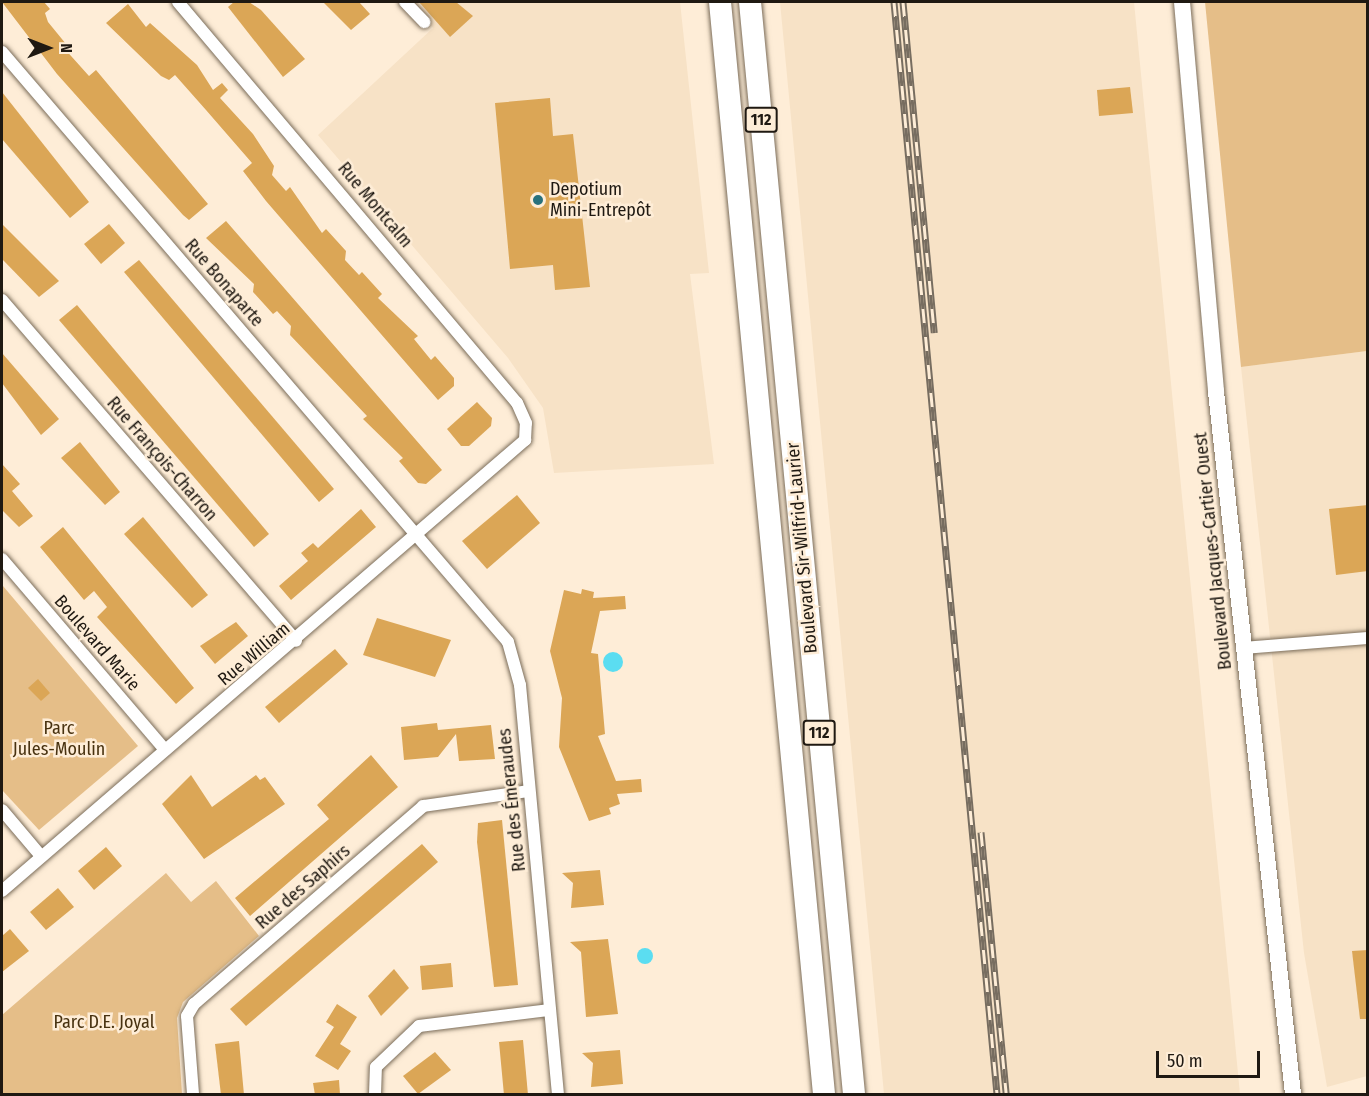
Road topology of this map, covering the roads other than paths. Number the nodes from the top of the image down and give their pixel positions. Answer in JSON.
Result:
{"nodes":[{"id":1,"x":178,"y":2,"type":"edge"},
{"id":2,"x":405,"y":2,"type":"edge"},
{"id":3,"x":720,"y":2,"type":"edge"},
{"id":4,"x":750,"y":2,"type":"edge"},
{"id":5,"x":1182,"y":2,"type":"edge"},
{"id":6,"x":424,"y":22,"type":"dead end"},
{"id":7,"x":2,"y":52,"type":"edge"},
{"id":8,"x":2,"y":300,"type":"edge"},
{"id":9,"x":525,"y":440,"type":"joint"},
{"id":10,"x":419,"y":537,"type":"junction"},
{"id":11,"x":2,"y":559,"type":"edge"},
{"id":12,"x":1368,"y":638,"type":"edge"},
{"id":13,"x":296,"y":641,"type":"junction"},
{"id":14,"x":1243,"y":648,"type":"junction"},
{"id":15,"x":165,"y":750,"type":"junction"},
{"id":16,"x":529,"y":791,"type":"junction"},
{"id":17,"x":2,"y":810,"type":"edge"},
{"id":18,"x":41,"y":856,"type":"junction"},
{"id":19,"x":2,"y":891,"type":"edge"},
{"id":20,"x":550,"y":1010,"type":"junction"},
{"id":21,"x":193,"y":1095,"type":"edge"},
{"id":22,"x":375,"y":1095,"type":"edge"},
{"id":23,"x":558,"y":1095,"type":"edge"},
{"id":24,"x":824,"y":1095,"type":"edge"},
{"id":25,"x":854,"y":1095,"type":"edge"},
{"id":26,"x":1293,"y":1095,"type":"edge"}],
"edges":[{"from":1,"to":9,"type":"street","name":"Rue Montcalm"},
{"from":2,"to":6,"type":"street"},
{"from":3,"to":24,"type":"highway","name":"Boulevard Sir-Wilfrid-Laurier","number":"112"},
{"from":4,"to":25,"type":"highway","name":"Boulevard Sir-Wilfrid-Laurier","number":"112"},
{"from":5,"to":14,"type":"main road","name":"Boulevard Jacques-Cartier Ouest"},
{"from":7,"to":10,"type":"street","name":"Rue Bonaparte"},
{"from":8,"to":13,"type":"street","name":"Rue François-Charron"},
{"from":9,"to":10,"type":"street","name":"Rue William"},
{"from":10,"to":13,"type":"street","name":"Rue William"},
{"from":10,"to":16,"type":"street","name":"Rue des Émeraudes"},
{"from":11,"to":15,"type":"street","name":"Boulevard Marie"},
{"from":12,"to":14,"type":"street"},
{"from":13,"to":15,"type":"street","name":"Rue William"},
{"from":14,"to":26,"type":"main road","name":"Boulevard Jacques-Cartier Ouest"},
{"from":15,"to":18,"type":"street","name":"Rue William"},
{"from":16,"to":20,"type":"street","name":"Rue des Émeraudes"},
{"from":16,"to":21,"type":"street","name":"Rue des Saphirs"},
{"from":17,"to":18,"type":"street"},
{"from":18,"to":19,"type":"street","name":"Rue William"},
{"from":20,"to":22,"type":"street"},
{"from":20,"to":23,"type":"street","name":"Rue des Émeraudes"}]}
